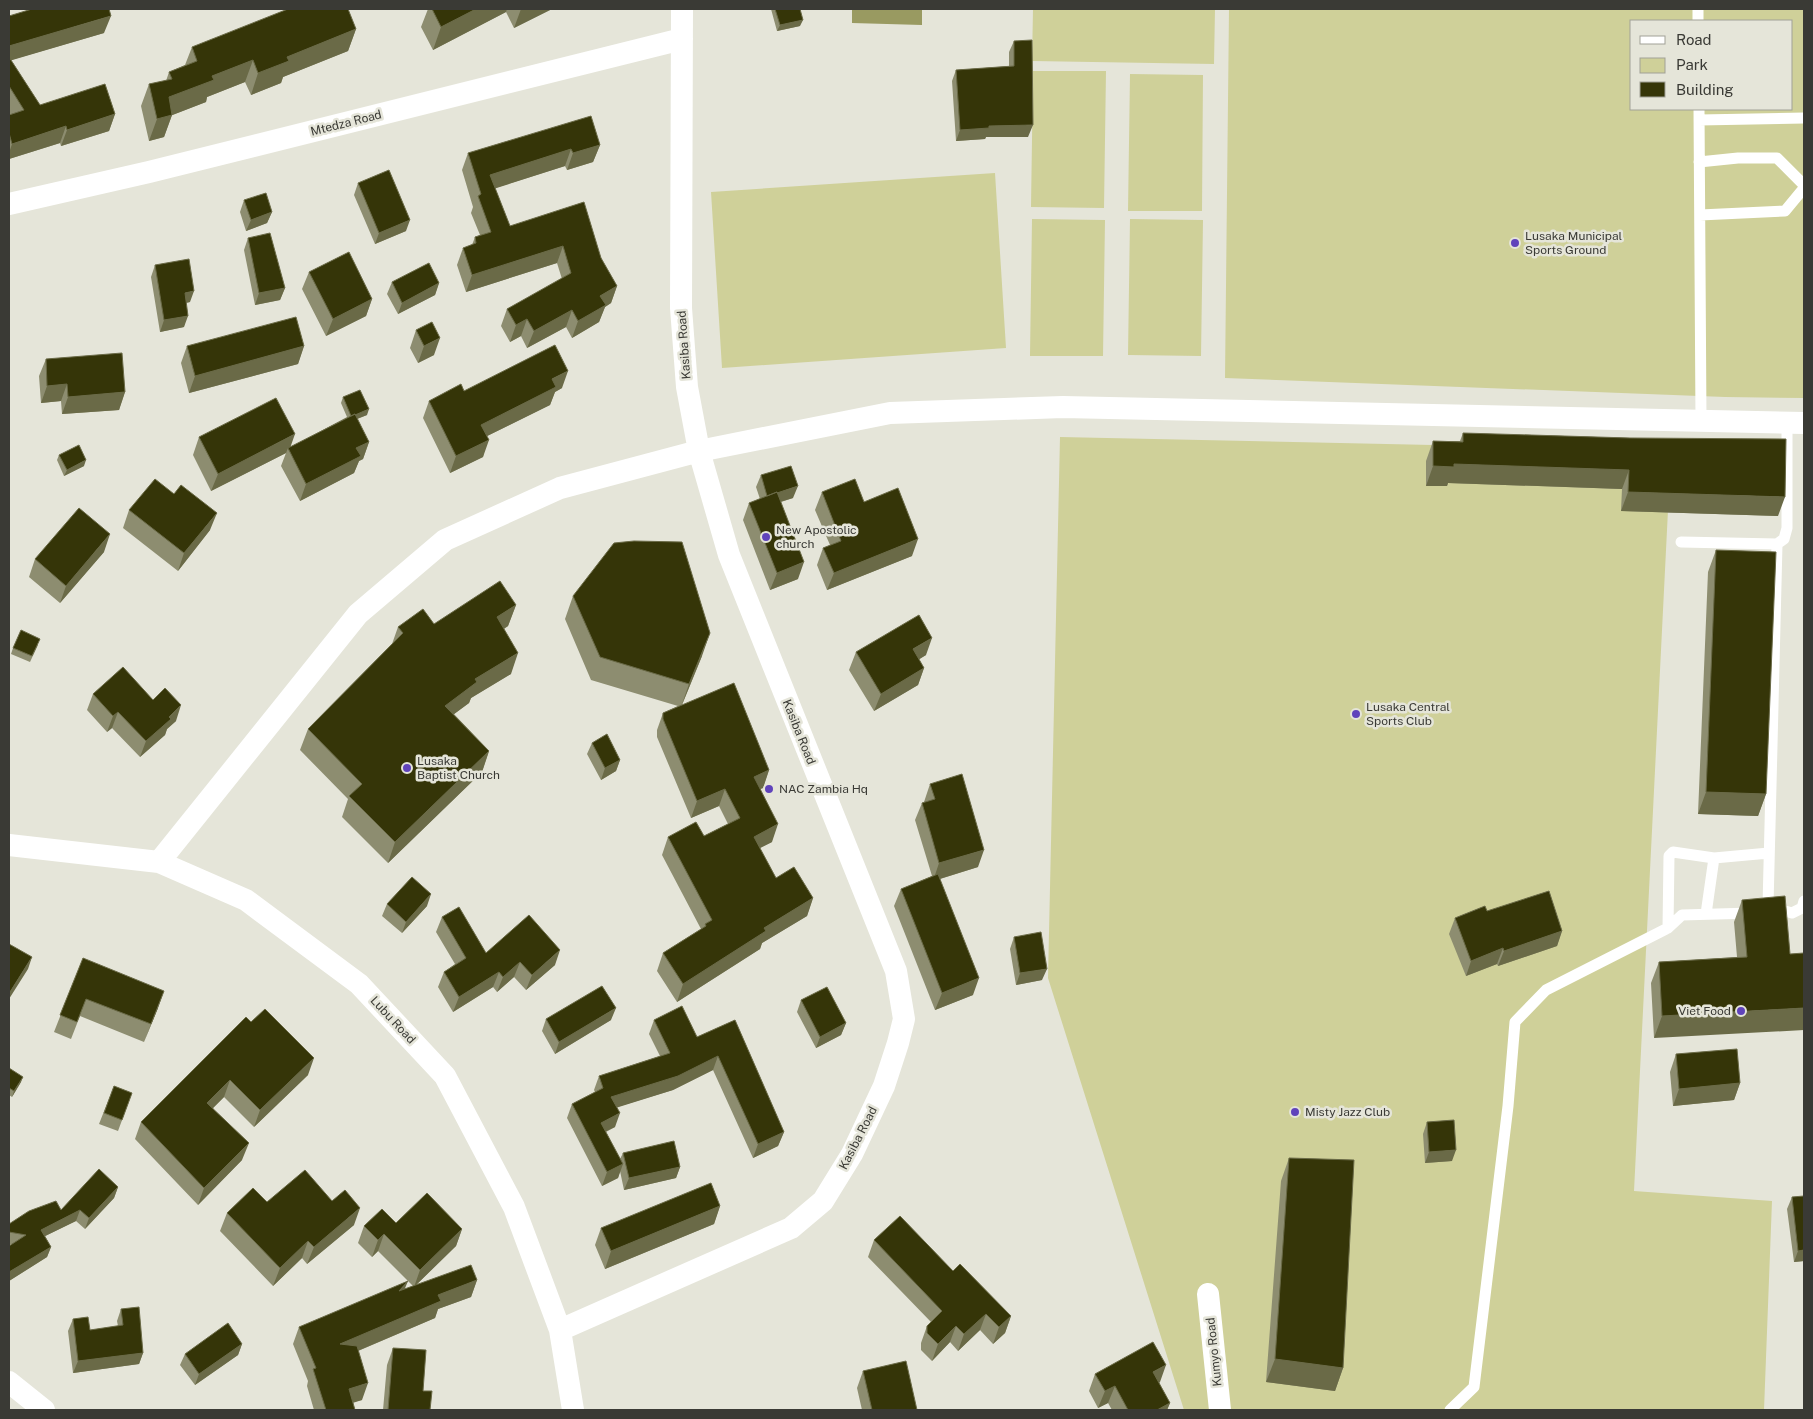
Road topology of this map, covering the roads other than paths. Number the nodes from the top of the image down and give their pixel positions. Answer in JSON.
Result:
{"nodes":[{"id":1,"x":682,"y":9,"type":"edge"},
{"id":2,"x":682,"y":39,"type":"junction"},
{"id":3,"x":1699,"y":115,"type":"edge"},
{"id":4,"x":1804,"y":118,"type":"edge"},
{"id":5,"x":1699,"y":162,"type":"junction"},
{"id":6,"x":1804,"y":186,"type":"edge"},
{"id":7,"x":9,"y":204,"type":"edge"},
{"id":8,"x":1700,"y":215,"type":"junction"},
{"id":9,"x":1701,"y":420,"type":"junction"},
{"id":10,"x":1796,"y":423,"type":"edge"},
{"id":11,"x":699,"y":451,"type":"junction"},
{"id":12,"x":1681,"y":542,"type":"dead end"},
{"id":13,"x":1777,"y":544,"type":"junction"},
{"id":14,"x":9,"y":845,"type":"edge"},
{"id":15,"x":1769,"y":853,"type":"junction"},
{"id":16,"x":1714,"y":858,"type":"junction"},
{"id":17,"x":159,"y":862,"type":"junction"},
{"id":18,"x":1804,"y":901,"type":"edge"},
{"id":19,"x":1768,"y":906,"type":"junction"},
{"id":20,"x":1706,"y":914,"type":"junction"},
{"id":21,"x":1668,"y":928,"type":"junction"},
{"id":22,"x":1208,"y":1294,"type":"dead end"},
{"id":23,"x":560,"y":1330,"type":"junction"},
{"id":24,"x":9,"y":1382,"type":"edge"},
{"id":25,"x":44,"y":1410,"type":"edge"},
{"id":26,"x":573,"y":1410,"type":"edge"},
{"id":27,"x":1220,"y":1410,"type":"edge"},
{"id":28,"x":1450,"y":1410,"type":"edge"}],
"edges":[{"from":1,"to":2,"type":"street","name":"Kasiba Road"},
{"from":2,"to":7,"type":"street","name":"Mtedza Road"},
{"from":2,"to":11,"type":"street","name":"Kasiba Road"},
{"from":3,"to":4,"type":"lane"},
{"from":3,"to":5,"type":"lane"},
{"from":5,"to":6,"type":"lane"},
{"from":5,"to":8,"type":"lane"},
{"from":6,"to":8,"type":"lane"},
{"from":8,"to":9,"type":"lane"},
{"from":9,"to":10,"type":"street"},
{"from":9,"to":11,"type":"street"},
{"from":10,"to":13,"type":"lane"},
{"from":11,"to":17,"type":"street"},
{"from":11,"to":23,"type":"street","name":"Kasiba Road"},
{"from":12,"to":13,"type":"lane"},
{"from":13,"to":15,"type":"lane"},
{"from":14,"to":17,"type":"street","name":"Lubu Road"},
{"from":15,"to":16,"type":"lane"},
{"from":15,"to":19,"type":"lane"},
{"from":16,"to":20,"type":"lane"},
{"from":16,"to":21,"type":"lane"},
{"from":17,"to":23,"type":"street","name":"Lubu Road"},
{"from":18,"to":19,"type":"lane"},
{"from":19,"to":20,"type":"lane"},
{"from":20,"to":21,"type":"lane"},
{"from":21,"to":28,"type":"lane"},
{"from":22,"to":27,"type":"street","name":"Kumyo Road"},
{"from":23,"to":26,"type":"street","name":"Lubu Road"},
{"from":24,"to":25,"type":"street"}]}
